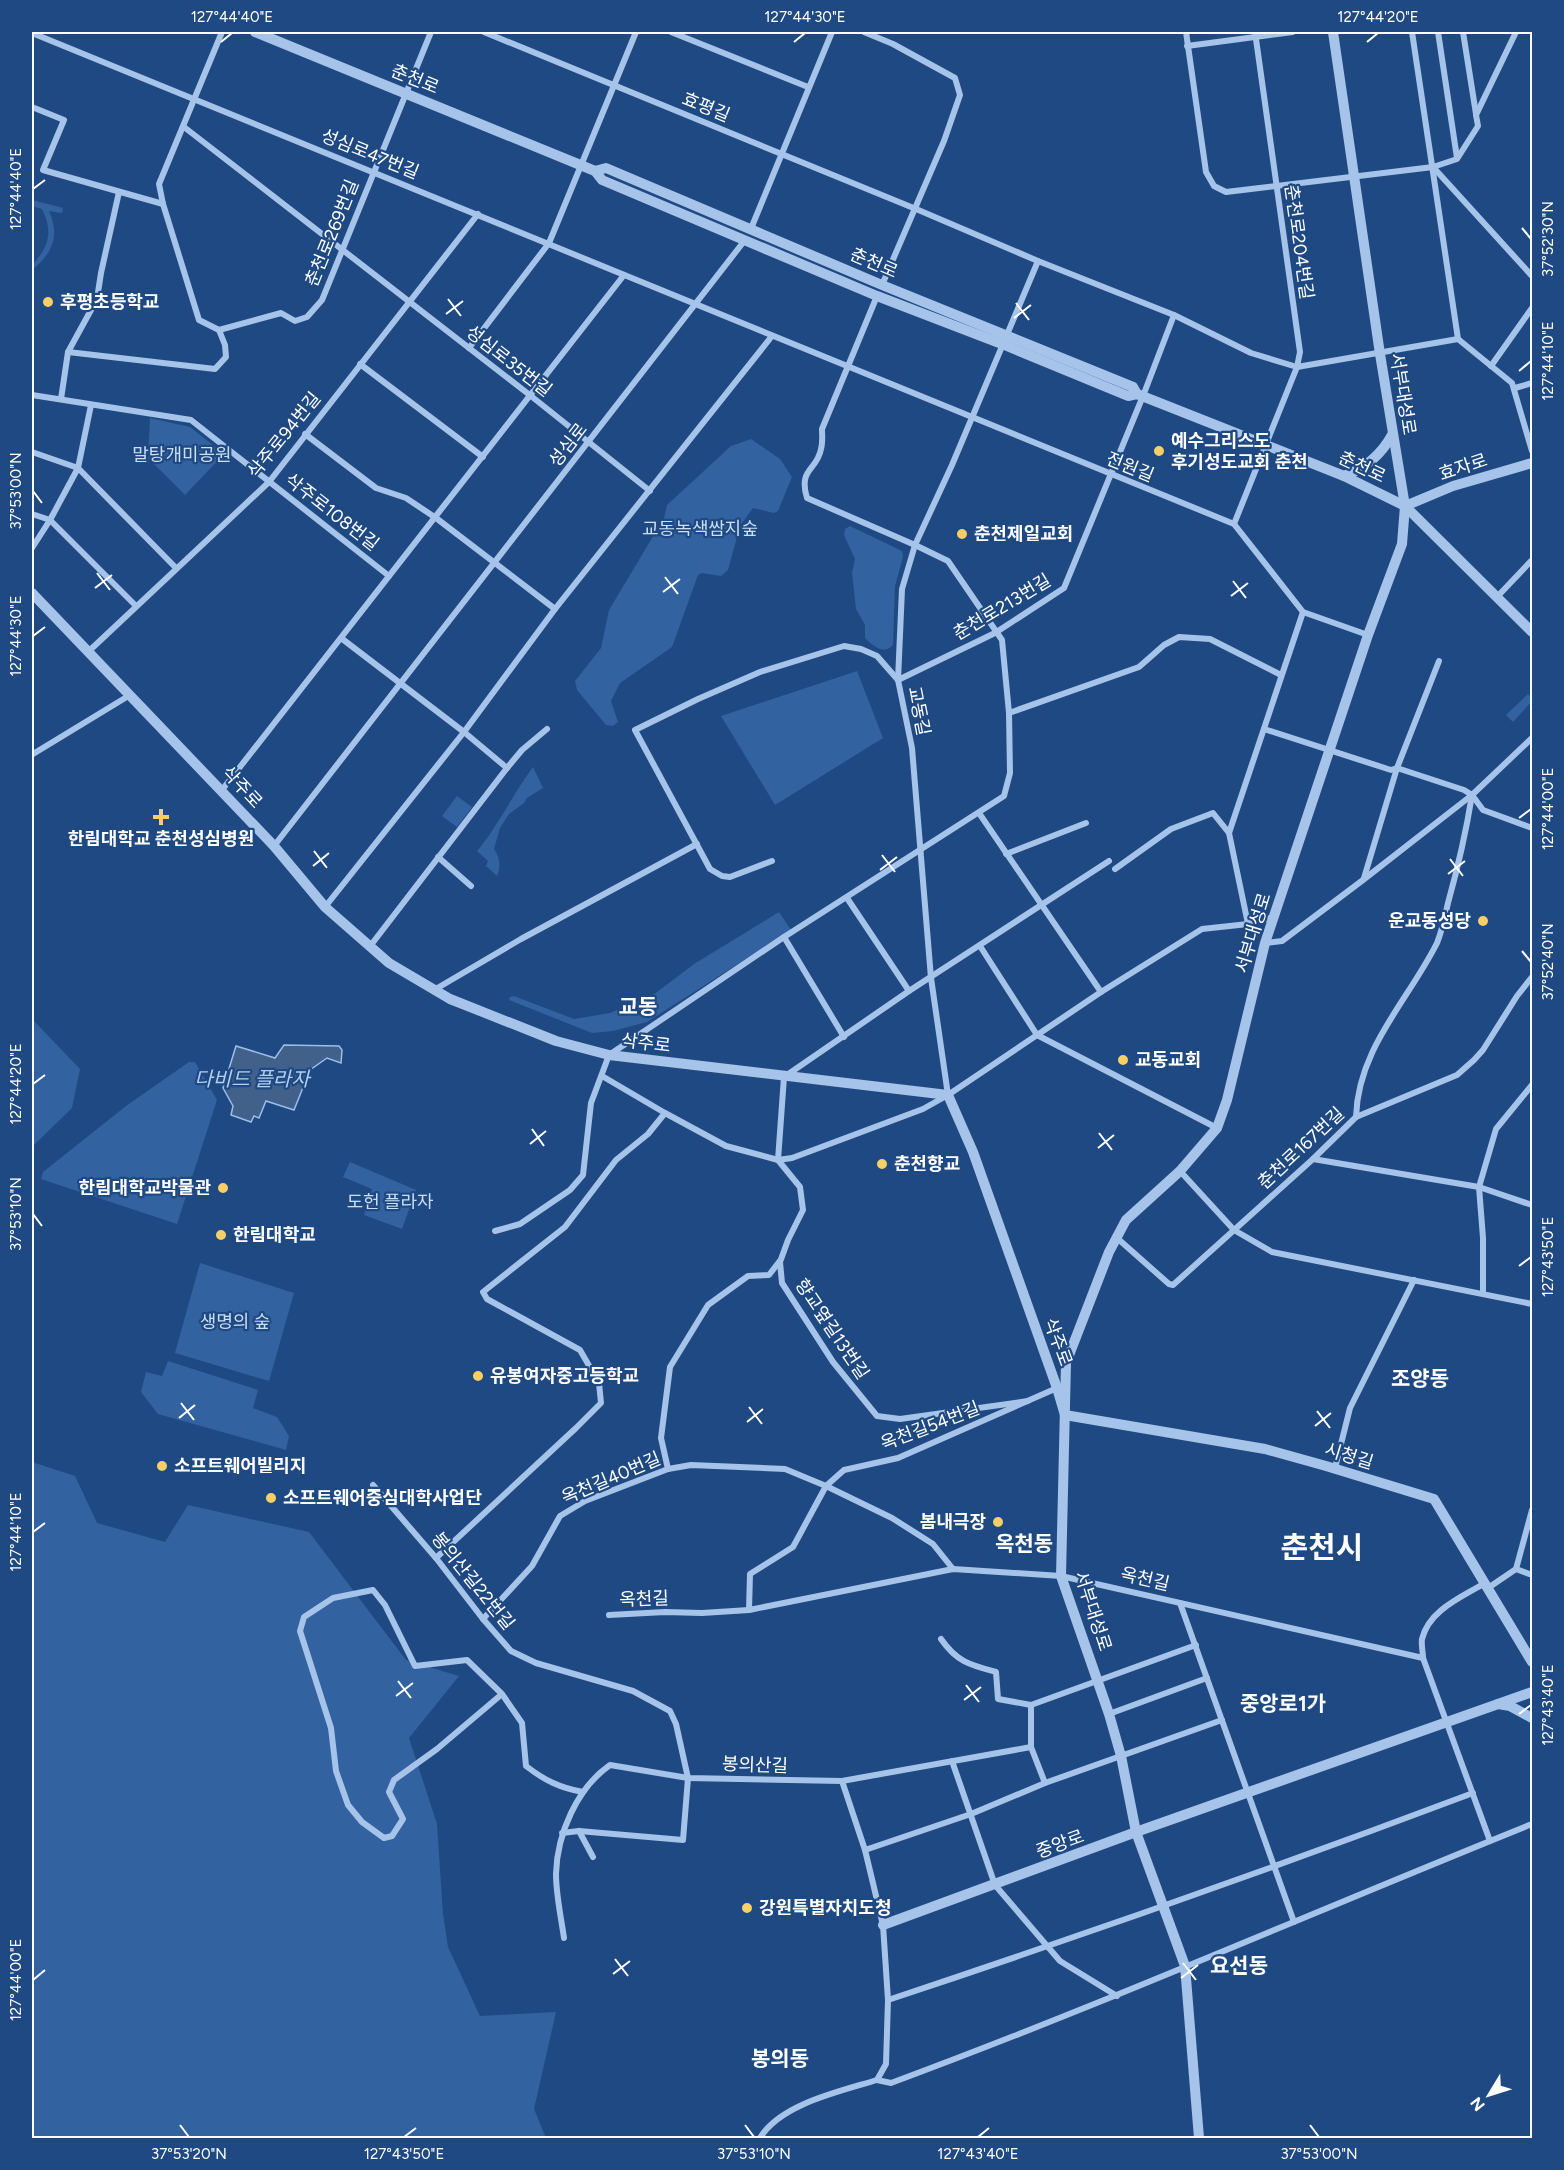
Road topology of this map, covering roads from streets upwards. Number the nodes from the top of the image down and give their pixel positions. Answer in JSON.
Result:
{"nodes":[{"id":1,"x":222,"y":32,"type":"edge"},
{"id":2,"x":255,"y":32,"type":"edge"},
{"id":3,"x":431,"y":32,"type":"edge"},
{"id":4,"x":484,"y":32,"type":"edge"},
{"id":5,"x":636,"y":32,"type":"edge"},
{"id":6,"x":671,"y":32,"type":"edge"},
{"id":7,"x":832,"y":32,"type":"edge"},
{"id":8,"x":864,"y":32,"type":"edge"},
{"id":9,"x":1186,"y":32,"type":"edge"},
{"id":10,"x":1293,"y":32,"type":"edge"},
{"id":11,"x":1333,"y":32,"type":"edge"},
{"id":12,"x":1412,"y":32,"type":"edge"},
{"id":13,"x":1438,"y":32,"type":"edge"},
{"id":14,"x":1463,"y":32,"type":"edge"},
{"id":15,"x":1516,"y":32,"type":"edge"},
{"id":16,"x":32,"y":33,"type":"edge"},
{"id":17,"x":1255,"y":34,"type":"edge"},
{"id":18,"x":1187,"y":46,"type":"junction"},
{"id":19,"x":613,"y":86,"type":"junction"},
{"id":20,"x":808,"y":87,"type":"junction"},
{"id":21,"x":405,"y":92,"type":"junction"},
{"id":22,"x":195,"y":99,"type":"junction"},
{"id":23,"x":32,"y":107,"type":"edge"},
{"id":24,"x":1476,"y":115,"type":"junction"},
{"id":25,"x":184,"y":127,"type":"junction"},
{"id":26,"x":782,"y":154,"type":"junction"},
{"id":27,"x":1457,"y":159,"type":"junction"},
{"id":28,"x":580,"y":165,"type":"junction"},
{"id":29,"x":1433,"y":167,"type":"junction"},
{"id":30,"x":595,"y":171,"type":"junction"},
{"id":31,"x":373,"y":172,"type":"junction"},
{"id":32,"x":1353,"y":177,"type":"junction"},
{"id":33,"x":1276,"y":186,"type":"junction"},
{"id":34,"x":119,"y":192,"type":"junction"},
{"id":35,"x":163,"y":204,"type":"junction"},
{"id":36,"x":916,"y":209,"type":"junction"},
{"id":37,"x":478,"y":214,"type":"junction"},
{"id":38,"x":752,"y":228,"type":"junction"},
{"id":39,"x":745,"y":240,"type":"junction"},
{"id":40,"x":549,"y":243,"type":"junction"},
{"id":41,"x":342,"y":250,"type":"junction"},
{"id":42,"x":1038,"y":261,"type":"junction"},
{"id":43,"x":624,"y":275,"type":"junction"},
{"id":44,"x":1533,"y":276,"type":"edge"},
{"id":45,"x":882,"y":285,"type":"junction"},
{"id":46,"x":877,"y":296,"type":"junction"},
{"id":47,"x":408,"y":302,"type":"junction"},
{"id":48,"x":696,"y":305,"type":"junction"},
{"id":49,"x":1533,"y":308,"type":"edge"},
{"id":50,"x":1174,"y":315,"type":"junction"},
{"id":51,"x":219,"y":330,"type":"junction"},
{"id":52,"x":772,"y":336,"type":"junction"},
{"id":53,"x":1004,"y":339,"type":"junction"},
{"id":54,"x":1458,"y":339,"type":"junction"},
{"id":55,"x":469,"y":348,"type":"junction"},
{"id":56,"x":68,"y":352,"type":"junction"},
{"id":57,"x":1380,"y":354,"type":"junction"},
{"id":58,"x":360,"y":364,"type":"junction"},
{"id":59,"x":1491,"y":366,"type":"junction"},
{"id":60,"x":1297,"y":367,"type":"junction"},
{"id":61,"x":848,"y":368,"type":"junction"},
{"id":62,"x":1533,"y":383,"type":"edge"},
{"id":63,"x":1515,"y":388,"type":"junction"},
{"id":64,"x":32,"y":395,"type":"edge"},
{"id":65,"x":1140,"y":395,"type":"junction"},
{"id":66,"x":531,"y":396,"type":"junction"},
{"id":67,"x":61,"y":399,"type":"junction"},
{"id":68,"x":91,"y":405,"type":"junction"},
{"id":69,"x":972,"y":418,"type":"junction"},
{"id":70,"x":305,"y":434,"type":"junction"},
{"id":71,"x":1392,"y":435,"type":"junction"},
{"id":72,"x":589,"y":442,"type":"junction"},
{"id":73,"x":1267,"y":445,"type":"junction"},
{"id":74,"x":1533,"y":451,"type":"edge"},
{"id":75,"x":32,"y":452,"type":"edge"},
{"id":76,"x":483,"y":457,"type":"junction"},
{"id":77,"x":1533,"y":464,"type":"edge"},
{"id":78,"x":78,"y":468,"type":"junction"},
{"id":79,"x":1111,"y":476,"type":"junction"},
{"id":80,"x":1344,"y":476,"type":"junction"},
{"id":81,"x":269,"y":482,"type":"junction"},
{"id":82,"x":650,"y":491,"type":"junction"},
{"id":83,"x":1405,"y":506,"type":"junction"},
{"id":84,"x":32,"y":514,"type":"edge"},
{"id":85,"x":436,"y":518,"type":"junction"},
{"id":86,"x":50,"y":520,"type":"junction"},
{"id":87,"x":1234,"y":524,"type":"junction"},
{"id":88,"x":915,"y":545,"type":"junction"},
{"id":89,"x":32,"y":548,"type":"edge"},
{"id":90,"x":1533,"y":560,"type":"edge"},
{"id":91,"x":495,"y":564,"type":"junction"},
{"id":92,"x":176,"y":568,"type":"junction"},
{"id":93,"x":389,"y":576,"type":"junction"},
{"id":94,"x":32,"y":593,"type":"edge"},
{"id":95,"x":1497,"y":597,"type":"junction"},
{"id":96,"x":136,"y":606,"type":"junction"},
{"id":97,"x":555,"y":609,"type":"junction"},
{"id":98,"x":1303,"y":612,"type":"junction"},
{"id":99,"x":1533,"y":632,"type":"edge"},
{"id":100,"x":995,"y":633,"type":"junction"},
{"id":101,"x":1368,"y":635,"type":"junction"},
{"id":102,"x":341,"y":638,"type":"junction"},
{"id":103,"x":88,"y":652,"type":"junction"},
{"id":104,"x":1439,"y":661,"type":"dead end"},
{"id":105,"x":1281,"y":675,"type":"junction"},
{"id":106,"x":898,"y":680,"type":"junction"},
{"id":107,"x":401,"y":685,"type":"junction"},
{"id":108,"x":130,"y":696,"type":"junction"},
{"id":109,"x":1009,"y":713,"type":"junction"},
{"id":110,"x":547,"y":729,"type":"dead end"},
{"id":111,"x":1264,"y":729,"type":"junction"},
{"id":112,"x":464,"y":732,"type":"junction"},
{"id":113,"x":1533,"y":738,"type":"edge"},
{"id":114,"x":1329,"y":750,"type":"junction"},
{"id":115,"x":33,"y":754,"type":"dead end"},
{"id":116,"x":507,"y":768,"type":"junction"},
{"id":117,"x":1397,"y":768,"type":"junction"},
{"id":118,"x":222,"y":790,"type":"junction"},
{"id":119,"x":1472,"y":795,"type":"junction"},
{"id":120,"x":979,"y":813,"type":"junction"},
{"id":121,"x":1086,"y":823,"type":"dead end"},
{"id":122,"x":1533,"y":828,"type":"edge"},
{"id":123,"x":1229,"y":833,"type":"junction"},
{"id":124,"x":697,"y":844,"type":"junction"},
{"id":125,"x":274,"y":846,"type":"junction"},
{"id":126,"x":921,"y":851,"type":"junction"},
{"id":127,"x":1006,"y":854,"type":"junction"},
{"id":128,"x":438,"y":856,"type":"junction"},
{"id":129,"x":772,"y":861,"type":"dead end"},
{"id":130,"x":1109,"y":861,"type":"dead end"},
{"id":131,"x":1115,"y":869,"type":"dead end"},
{"id":132,"x":1363,"y":880,"type":"junction"},
{"id":133,"x":471,"y":886,"type":"dead end"},
{"id":134,"x":847,"y":898,"type":"junction"},
{"id":135,"x":1042,"y":906,"type":"junction"},
{"id":136,"x":325,"y":907,"type":"junction"},
{"id":137,"x":1274,"y":917,"type":"junction"},
{"id":138,"x":1248,"y":924,"type":"junction"},
{"id":139,"x":784,"y":937,"type":"junction"},
{"id":140,"x":1264,"y":943,"type":"junction"},
{"id":141,"x":371,"y":945,"type":"junction"},
{"id":142,"x":980,"y":946,"type":"junction"},
{"id":143,"x":1533,"y":976,"type":"edge"},
{"id":144,"x":931,"y":978,"type":"junction"},
{"id":145,"x":433,"y":991,"type":"junction"},
{"id":146,"x":909,"y":991,"type":"junction"},
{"id":147,"x":1101,"y":992,"type":"junction"},
{"id":148,"x":1037,"y":1035,"type":"junction"},
{"id":149,"x":844,"y":1037,"type":"junction"},
{"id":150,"x":609,"y":1055,"type":"junction"},
{"id":151,"x":602,"y":1076,"type":"junction"},
{"id":152,"x":784,"y":1077,"type":"junction"},
{"id":153,"x":1533,"y":1085,"type":"edge"},
{"id":154,"x":948,"y":1095,"type":"junction"},
{"id":155,"x":664,"y":1113,"type":"junction"},
{"id":156,"x":1356,"y":1117,"type":"junction"},
{"id":157,"x":1217,"y":1128,"type":"junction"},
{"id":158,"x":1313,"y":1159,"type":"junction"},
{"id":159,"x":778,"y":1160,"type":"junction"},
{"id":160,"x":1180,"y":1171,"type":"junction"},
{"id":161,"x":1479,"y":1187,"type":"junction"},
{"id":162,"x":1533,"y":1205,"type":"edge"},
{"id":163,"x":1234,"y":1230,"type":"junction"},
{"id":164,"x":495,"y":1231,"type":"dead end"},
{"id":165,"x":1117,"y":1238,"type":"junction"},
{"id":166,"x":780,"y":1262,"type":"junction"},
{"id":167,"x":1414,"y":1280,"type":"junction"},
{"id":168,"x":1483,"y":1293,"type":"junction"},
{"id":169,"x":1533,"y":1304,"type":"edge"},
{"id":170,"x":1057,"y":1388,"type":"junction"},
{"id":171,"x":1028,"y":1401,"type":"junction"},
{"id":172,"x":1065,"y":1415,"type":"junction"},
{"id":173,"x":1335,"y":1468,"type":"junction"},
{"id":174,"x":668,"y":1469,"type":"junction"},
{"id":175,"x":373,"y":1485,"type":"dead end"},
{"id":176,"x":826,"y":1486,"type":"junction"},
{"id":177,"x":1533,"y":1510,"type":"edge"},
{"id":178,"x":436,"y":1558,"type":"junction"},
{"id":179,"x":953,"y":1569,"type":"junction"},
{"id":180,"x":1516,"y":1569,"type":"junction"},
{"id":181,"x":1533,"y":1575,"type":"edge"},
{"id":182,"x":1061,"y":1576,"type":"junction"},
{"id":183,"x":1487,"y":1586,"type":"junction"},
{"id":184,"x":1180,"y":1603,"type":"junction"},
{"id":185,"x":749,"y":1610,"type":"junction"},
{"id":186,"x":609,"y":1615,"type":"dead end"},
{"id":187,"x":483,"y":1619,"type":"junction"},
{"id":188,"x":941,"y":1639,"type":"dead end"},
{"id":189,"x":1196,"y":1646,"type":"junction"},
{"id":190,"x":1423,"y":1658,"type":"junction"},
{"id":191,"x":1533,"y":1662,"type":"edge"},
{"id":192,"x":1207,"y":1678,"type":"junction"},
{"id":193,"x":1099,"y":1680,"type":"junction"},
{"id":194,"x":1533,"y":1692,"type":"edge"},
{"id":195,"x":502,"y":1694,"type":"junction"},
{"id":196,"x":1497,"y":1704,"type":"junction"},
{"id":197,"x":1031,"y":1705,"type":"junction"},
{"id":198,"x":1109,"y":1714,"type":"junction"},
{"id":199,"x":1533,"y":1718,"type":"edge"},
{"id":200,"x":1222,"y":1720,"type":"junction"},
{"id":201,"x":1448,"y":1721,"type":"junction"},
{"id":202,"x":1031,"y":1747,"type":"junction"},
{"id":203,"x":1121,"y":1756,"type":"junction"},
{"id":204,"x":952,"y":1761,"type":"junction"},
{"id":205,"x":688,"y":1778,"type":"junction"},
{"id":206,"x":842,"y":1781,"type":"junction"},
{"id":207,"x":1045,"y":1783,"type":"junction"},
{"id":208,"x":583,"y":1792,"type":"junction"},
{"id":209,"x":1248,"y":1792,"type":"junction"},
{"id":210,"x":1473,"y":1793,"type":"junction"},
{"id":211,"x":971,"y":1814,"type":"junction"},
{"id":212,"x":1533,"y":1824,"type":"edge"},
{"id":213,"x":579,"y":1831,"type":"junction"},
{"id":214,"x":1136,"y":1832,"type":"junction"},
{"id":215,"x":562,"y":1833,"type":"junction"},
{"id":216,"x":1490,"y":1841,"type":"junction"},
{"id":217,"x":866,"y":1850,"type":"junction"},
{"id":218,"x":593,"y":1857,"type":"dead end"},
{"id":219,"x":1273,"y":1866,"type":"junction"},
{"id":220,"x":995,"y":1885,"type":"junction"},
{"id":221,"x":1163,"y":1906,"type":"junction"},
{"id":222,"x":1294,"y":1922,"type":"junction"},
{"id":223,"x":883,"y":1925,"type":"junction"},
{"id":224,"x":564,"y":1938,"type":"dead end"},
{"id":225,"x":1047,"y":1947,"type":"junction"},
{"id":226,"x":1185,"y":1966,"type":"junction"},
{"id":227,"x":1118,"y":1996,"type":"junction"},
{"id":228,"x":888,"y":2000,"type":"junction"},
{"id":229,"x":877,"y":2080,"type":"junction"},
{"id":230,"x":760,"y":2139,"type":"edge"},
{"id":231,"x":1199,"y":2139,"type":"edge"}],
"edges":[{"from":1,"to":22,"type":"street"},
{"from":2,"to":21,"type":"street","name":"춘천로"},
{"from":3,"to":21,"type":"street","name":"춘천로269번길"},
{"from":4,"to":19,"type":"street","name":"효평길"},
{"from":5,"to":19,"type":"street"},
{"from":6,"to":20,"type":"street"},
{"from":7,"to":20,"type":"street","name":"성심로"},
{"from":8,"to":36,"type":"street"},
{"from":9,"to":18,"type":"street"},
{"from":10,"to":17,"type":"street"},
{"from":11,"to":32,"type":"street","name":"서부대성로"},
{"from":12,"to":29,"type":"street"},
{"from":13,"to":27,"type":"street"},
{"from":14,"to":24,"type":"street"},
{"from":15,"to":24,"type":"street"},
{"from":16,"to":22,"type":"street","name":"성심로47번길"},
{"from":17,"to":18,"type":"street"},
{"from":17,"to":33,"type":"street","name":"춘천로204번길"},
{"from":18,"to":33,"type":"street"},
{"from":19,"to":26,"type":"street","name":"효평길"},
{"from":19,"to":28,"type":"street"},
{"from":20,"to":26,"type":"street","name":"성심로"},
{"from":21,"to":28,"type":"street","name":"춘천로"},
{"from":21,"to":31,"type":"street","name":"춘천로269번길"},
{"from":22,"to":25,"type":"street"},
{"from":22,"to":31,"type":"street","name":"성심로47번길"},
{"from":23,"to":34,"type":"street"},
{"from":24,"to":27,"type":"street"},
{"from":25,"to":35,"type":"street"},
{"from":25,"to":41,"type":"street","name":"성심로35번길"},
{"from":26,"to":36,"type":"street","name":"효평길"},
{"from":26,"to":38,"type":"street","name":"성심로"},
{"from":27,"to":29,"type":"street"},
{"from":28,"to":30,"type":"street","name":"춘천로"},
{"from":28,"to":40,"type":"street"},
{"from":29,"to":32,"type":"street"},
{"from":29,"to":44,"type":"street"},
{"from":29,"to":54,"type":"street"},
{"from":30,"to":38,"type":"street","name":"춘천로"},
{"from":30,"to":39,"type":"street","name":"춘천로"},
{"from":31,"to":37,"type":"street","name":"성심로47번길"},
{"from":31,"to":41,"type":"street","name":"춘천로269번길"},
{"from":32,"to":33,"type":"street"},
{"from":32,"to":57,"type":"street","name":"서부대성로"},
{"from":33,"to":60,"type":"street","name":"춘천로204번길"},
{"from":34,"to":35,"type":"street"},
{"from":34,"to":56,"type":"street"},
{"from":35,"to":51,"type":"street"},
{"from":36,"to":42,"type":"street","name":"효평길"},
{"from":36,"to":45,"type":"street"},
{"from":37,"to":40,"type":"street","name":"성심로47번길"},
{"from":37,"to":47,"type":"street","name":"삭주로94번길"},
{"from":38,"to":39,"type":"street","name":"성심로"},
{"from":38,"to":45,"type":"street","name":"춘천로"},
{"from":39,"to":46,"type":"street","name":"춘천로"},
{"from":39,"to":48,"type":"street","name":"성심로"},
{"from":40,"to":43,"type":"street","name":"성심로47번길"},
{"from":40,"to":55,"type":"street"},
{"from":41,"to":47,"type":"street","name":"성심로35번길"},
{"from":41,"to":51,"type":"street","name":"춘천로269번길"},
{"from":42,"to":50,"type":"street","name":"효평길"},
{"from":42,"to":53,"type":"street"},
{"from":43,"to":48,"type":"street","name":"성심로47번길"},
{"from":43,"to":66,"type":"street"},
{"from":45,"to":53,"type":"street","name":"춘천로"},
{"from":46,"to":53,"type":"street","name":"춘천로"},
{"from":46,"to":61,"type":"street"},
{"from":47,"to":55,"type":"street","name":"성심로35번길"},
{"from":47,"to":58,"type":"street","name":"삭주로94번길"},
{"from":48,"to":52,"type":"street","name":"전원길"},
{"from":48,"to":72,"type":"street","name":"성심로"},
{"from":49,"to":59,"type":"street"},
{"from":50,"to":60,"type":"street","name":"효평길"},
{"from":50,"to":65,"type":"street"},
{"from":51,"to":56,"type":"street"},
{"from":52,"to":61,"type":"street","name":"전원길"},
{"from":52,"to":82,"type":"street"},
{"from":53,"to":65,"type":"street","name":"춘천로"},
{"from":53,"to":69,"type":"street"},
{"from":54,"to":57,"type":"street","name":"효평길"},
{"from":54,"to":59,"type":"street"},
{"from":55,"to":66,"type":"street","name":"성심로35번길"},
{"from":56,"to":67,"type":"street"},
{"from":57,"to":60,"type":"street","name":"효평길"},
{"from":57,"to":71,"type":"street","name":"서부대성로"},
{"from":58,"to":70,"type":"street","name":"삭주로94번길"},
{"from":58,"to":76,"type":"street"},
{"from":59,"to":63,"type":"street"},
{"from":60,"to":73,"type":"street","name":"춘천로204번길"},
{"from":61,"to":69,"type":"street","name":"전원길"},
{"from":61,"to":88,"type":"street"},
{"from":62,"to":63,"type":"street"},
{"from":63,"to":74,"type":"street"},
{"from":64,"to":67,"type":"street","name":"삭주로108번길"},
{"from":65,"to":73,"type":"street","name":"춘천로"},
{"from":65,"to":79,"type":"street","name":"춘천로213번길"},
{"from":66,"to":72,"type":"street","name":"성심로35번길"},
{"from":66,"to":76,"type":"street"},
{"from":67,"to":68,"type":"street","name":"삭주로108번길"},
{"from":68,"to":78,"type":"street"},
{"from":68,"to":81,"type":"street","name":"삭주로108번길"},
{"from":69,"to":79,"type":"street","name":"전원길"},
{"from":69,"to":88,"type":"street"},
{"from":70,"to":81,"type":"street","name":"삭주로94번길"},
{"from":70,"to":85,"type":"street"},
{"from":71,"to":80,"type":"street"},
{"from":71,"to":83,"type":"street","name":"서부대성로"},
{"from":72,"to":82,"type":"street","name":"성심로35번길"},
{"from":72,"to":91,"type":"street","name":"성심로"},
{"from":73,"to":80,"type":"street","name":"춘천로"},
{"from":73,"to":87,"type":"street","name":"춘천로204번길"},
{"from":75,"to":78,"type":"street"},
{"from":76,"to":85,"type":"street"},
{"from":77,"to":83,"type":"street","name":"효자로"},
{"from":78,"to":86,"type":"street"},
{"from":78,"to":92,"type":"street"},
{"from":79,"to":87,"type":"street","name":"전원길"},
{"from":79,"to":100,"type":"street","name":"춘천로213번길"},
{"from":80,"to":83,"type":"street","name":"춘천로"},
{"from":81,"to":92,"type":"street","name":"삭주로94번길"},
{"from":81,"to":93,"type":"street","name":"삭주로108번길"},
{"from":82,"to":97,"type":"street"},
{"from":83,"to":95,"type":"street","name":"춘천로"},
{"from":83,"to":101,"type":"street","name":"서부대성로"},
{"from":84,"to":86,"type":"street"},
{"from":85,"to":91,"type":"street"},
{"from":85,"to":93,"type":"street"},
{"from":86,"to":89,"type":"street"},
{"from":86,"to":96,"type":"street"},
{"from":87,"to":98,"type":"street"},
{"from":88,"to":100,"type":"street"},
{"from":88,"to":106,"type":"street"},
{"from":90,"to":95,"type":"street"},
{"from":91,"to":97,"type":"street"},
{"from":91,"to":107,"type":"street","name":"성심로"},
{"from":92,"to":96,"type":"street","name":"삭주로94번길"},
{"from":93,"to":102,"type":"street"},
{"from":94,"to":103,"type":"street","name":"삭주로"},
{"from":95,"to":99,"type":"street","name":"춘천로"},
{"from":96,"to":103,"type":"street","name":"삭주로94번길"},
{"from":97,"to":112,"type":"street"},
{"from":98,"to":101,"type":"street"},
{"from":98,"to":105,"type":"street"},
{"from":100,"to":106,"type":"street","name":"춘천로213번길"},
{"from":100,"to":109,"type":"street"},
{"from":101,"to":114,"type":"street","name":"서부대성로"},
{"from":102,"to":107,"type":"street"},
{"from":102,"to":118,"type":"street"},
{"from":103,"to":108,"type":"street","name":"삭주로"},
{"from":104,"to":117,"type":"street"},
{"from":105,"to":109,"type":"street"},
{"from":105,"to":111,"type":"street"},
{"from":106,"to":124,"type":"street","name":"교동길"},
{"from":106,"to":126,"type":"street","name":"교동길"},
{"from":107,"to":112,"type":"street"},
{"from":107,"to":125,"type":"street","name":"성심로"},
{"from":108,"to":115,"type":"street"},
{"from":108,"to":118,"type":"street","name":"삭주로"},
{"from":109,"to":120,"type":"street"},
{"from":110,"to":116,"type":"street"},
{"from":111,"to":114,"type":"street"},
{"from":111,"to":123,"type":"street"},
{"from":112,"to":116,"type":"street"},
{"from":112,"to":136,"type":"street"},
{"from":113,"to":119,"type":"street"},
{"from":114,"to":117,"type":"street"},
{"from":114,"to":137,"type":"street","name":"서부대성로"},
{"from":116,"to":128,"type":"street"},
{"from":117,"to":119,"type":"street"},
{"from":117,"to":132,"type":"street"},
{"from":118,"to":125,"type":"street","name":"삭주로"},
{"from":119,"to":122,"type":"street"},
{"from":119,"to":132,"type":"street"},
{"from":119,"to":156,"type":"street"},
{"from":120,"to":126,"type":"street"},
{"from":120,"to":127,"type":"street"},
{"from":121,"to":127,"type":"street"},
{"from":123,"to":131,"type":"street"},
{"from":123,"to":138,"type":"street"},
{"from":124,"to":129,"type":"street","name":"교동길"},
{"from":124,"to":145,"type":"street"},
{"from":125,"to":136,"type":"street","name":"삭주로"},
{"from":126,"to":134,"type":"street"},
{"from":126,"to":144,"type":"street","name":"교동길"},
{"from":127,"to":135,"type":"street"},
{"from":128,"to":133,"type":"street"},
{"from":128,"to":141,"type":"street"},
{"from":130,"to":135,"type":"street"},
{"from":132,"to":140,"type":"street"},
{"from":134,"to":139,"type":"street"},
{"from":134,"to":146,"type":"street"},
{"from":135,"to":142,"type":"street"},
{"from":135,"to":147,"type":"street"},
{"from":136,"to":141,"type":"street","name":"삭주로"},
{"from":137,"to":138,"type":"street"},
{"from":137,"to":140,"type":"street","name":"서부대성로"},
{"from":138,"to":147,"type":"street"},
{"from":139,"to":149,"type":"street"},
{"from":139,"to":150,"type":"street"},
{"from":140,"to":157,"type":"street","name":"서부대성로"},
{"from":141,"to":145,"type":"street","name":"삭주로"},
{"from":142,"to":144,"type":"street"},
{"from":142,"to":148,"type":"street"},
{"from":143,"to":156,"type":"street","name":"춘천로167번길"},
{"from":144,"to":146,"type":"street"},
{"from":144,"to":154,"type":"street","name":"교동길"},
{"from":145,"to":150,"type":"street","name":"삭주로"},
{"from":146,"to":149,"type":"street"},
{"from":147,"to":148,"type":"street"},
{"from":148,"to":154,"type":"street"},
{"from":148,"to":157,"type":"street"},
{"from":149,"to":152,"type":"street"},
{"from":150,"to":151,"type":"street"},
{"from":150,"to":152,"type":"street","name":"삭주로"},
{"from":151,"to":155,"type":"street"},
{"from":151,"to":164,"type":"street"},
{"from":152,"to":154,"type":"street","name":"삭주로"},
{"from":152,"to":159,"type":"street"},
{"from":153,"to":161,"type":"street"},
{"from":154,"to":159,"type":"street"},
{"from":154,"to":170,"type":"street","name":"삭주로"},
{"from":155,"to":159,"type":"street"},
{"from":155,"to":178,"type":"street"},
{"from":156,"to":158,"type":"street","name":"춘천로167번길"},
{"from":157,"to":160,"type":"street","name":"서부대성로"},
{"from":158,"to":161,"type":"street"},
{"from":158,"to":163,"type":"street","name":"춘천로167번길"},
{"from":159,"to":166,"type":"street","name":"향교옆길13번길"},
{"from":160,"to":163,"type":"street"},
{"from":160,"to":165,"type":"street","name":"서부대성로"},
{"from":161,"to":162,"type":"street"},
{"from":161,"to":168,"type":"street"},
{"from":163,"to":165,"type":"street","name":"춘천로167번길"},
{"from":163,"to":167,"type":"street"},
{"from":165,"to":172,"type":"street","name":"서부대성로"},
{"from":166,"to":171,"type":"street","name":"향교옆길13번길"},
{"from":166,"to":174,"type":"street"},
{"from":167,"to":168,"type":"street"},
{"from":167,"to":173,"type":"street"},
{"from":168,"to":169,"type":"street"},
{"from":170,"to":171,"type":"street","name":"옥천길54번길"},
{"from":170,"to":172,"type":"street","name":"삭주로"},
{"from":171,"to":176,"type":"street","name":"옥천길54번길"},
{"from":172,"to":173,"type":"street","name":"시청길"},
{"from":172,"to":182,"type":"street","name":"서부대성로"},
{"from":173,"to":183,"type":"street","name":"시청길"},
{"from":174,"to":176,"type":"street","name":"옥천길40번길"},
{"from":174,"to":187,"type":"street","name":"옥천길40번길"},
{"from":175,"to":178,"type":"street","name":"봉의산길22번길"},
{"from":176,"to":179,"type":"street","name":"옥천길40번길"},
{"from":176,"to":185,"type":"street","name":"옥천길54번길"},
{"from":177,"to":180,"type":"street"},
{"from":178,"to":187,"type":"street","name":"봉의산길22번길"},
{"from":179,"to":182,"type":"street","name":"옥천길"},
{"from":179,"to":185,"type":"street","name":"옥천길"},
{"from":180,"to":181,"type":"street"},
{"from":180,"to":183,"type":"street"},
{"from":182,"to":184,"type":"street","name":"옥천길"},
{"from":182,"to":193,"type":"street","name":"서부대성로"},
{"from":183,"to":190,"type":"street"},
{"from":183,"to":191,"type":"street","name":"시청길"},
{"from":184,"to":189,"type":"street"},
{"from":184,"to":190,"type":"street","name":"옥천길"},
{"from":185,"to":186,"type":"street","name":"옥천길"},
{"from":187,"to":205,"type":"street","name":"봉의산길22번길"},
{"from":188,"to":197,"type":"street"},
{"from":189,"to":192,"type":"street"},
{"from":189,"to":193,"type":"street"},
{"from":190,"to":201,"type":"street"},
{"from":192,"to":198,"type":"street"},
{"from":192,"to":200,"type":"street"},
{"from":193,"to":197,"type":"street"},
{"from":193,"to":198,"type":"street","name":"서부대성로"},
{"from":194,"to":196,"type":"street","name":"중앙로"},
{"from":195,"to":195,"type":"street"},
{"from":195,"to":208,"type":"street"},
{"from":196,"to":199,"type":"street"},
{"from":196,"to":201,"type":"street","name":"중앙로"},
{"from":197,"to":202,"type":"street"},
{"from":198,"to":203,"type":"street","name":"서부대성로"},
{"from":200,"to":203,"type":"street"},
{"from":200,"to":209,"type":"street"},
{"from":201,"to":209,"type":"street","name":"중앙로"},
{"from":201,"to":210,"type":"street"},
{"from":202,"to":204,"type":"street","name":"봉의산길"},
{"from":202,"to":207,"type":"street"},
{"from":203,"to":207,"type":"street"},
{"from":203,"to":214,"type":"street","name":"서부대성로"},
{"from":204,"to":206,"type":"street","name":"봉의산길"},
{"from":204,"to":211,"type":"street"},
{"from":205,"to":206,"type":"street","name":"봉의산길"},
{"from":205,"to":208,"type":"street","name":"봉의산길"},
{"from":205,"to":213,"type":"street","name":"봉의산길22번길"},
{"from":206,"to":217,"type":"street"},
{"from":207,"to":211,"type":"street"},
{"from":208,"to":215,"type":"street","name":"봉의산길"},
{"from":209,"to":214,"type":"street","name":"중앙로"},
{"from":209,"to":219,"type":"street"},
{"from":210,"to":216,"type":"street"},
{"from":210,"to":219,"type":"street"},
{"from":211,"to":217,"type":"street"},
{"from":211,"to":220,"type":"street"},
{"from":212,"to":216,"type":"street"},
{"from":213,"to":215,"type":"street"},
{"from":213,"to":218,"type":"street"},
{"from":214,"to":220,"type":"street","name":"중앙로"},
{"from":214,"to":221,"type":"street","name":"서부대성로"},
{"from":215,"to":224,"type":"street","name":"봉의산길"},
{"from":216,"to":222,"type":"street"},
{"from":217,"to":223,"type":"street"},
{"from":219,"to":221,"type":"street"},
{"from":219,"to":222,"type":"street"},
{"from":220,"to":223,"type":"street","name":"중앙로"},
{"from":220,"to":225,"type":"street"},
{"from":221,"to":225,"type":"street"},
{"from":221,"to":226,"type":"street","name":"서부대성로"},
{"from":222,"to":226,"type":"street"},
{"from":223,"to":228,"type":"street"},
{"from":225,"to":227,"type":"street"},
{"from":225,"to":228,"type":"street"},
{"from":226,"to":227,"type":"street"},
{"from":226,"to":231,"type":"street","name":"서부대성로"},
{"from":227,"to":229,"type":"street"},
{"from":228,"to":229,"type":"street"},
{"from":229,"to":230,"type":"street"}]}
